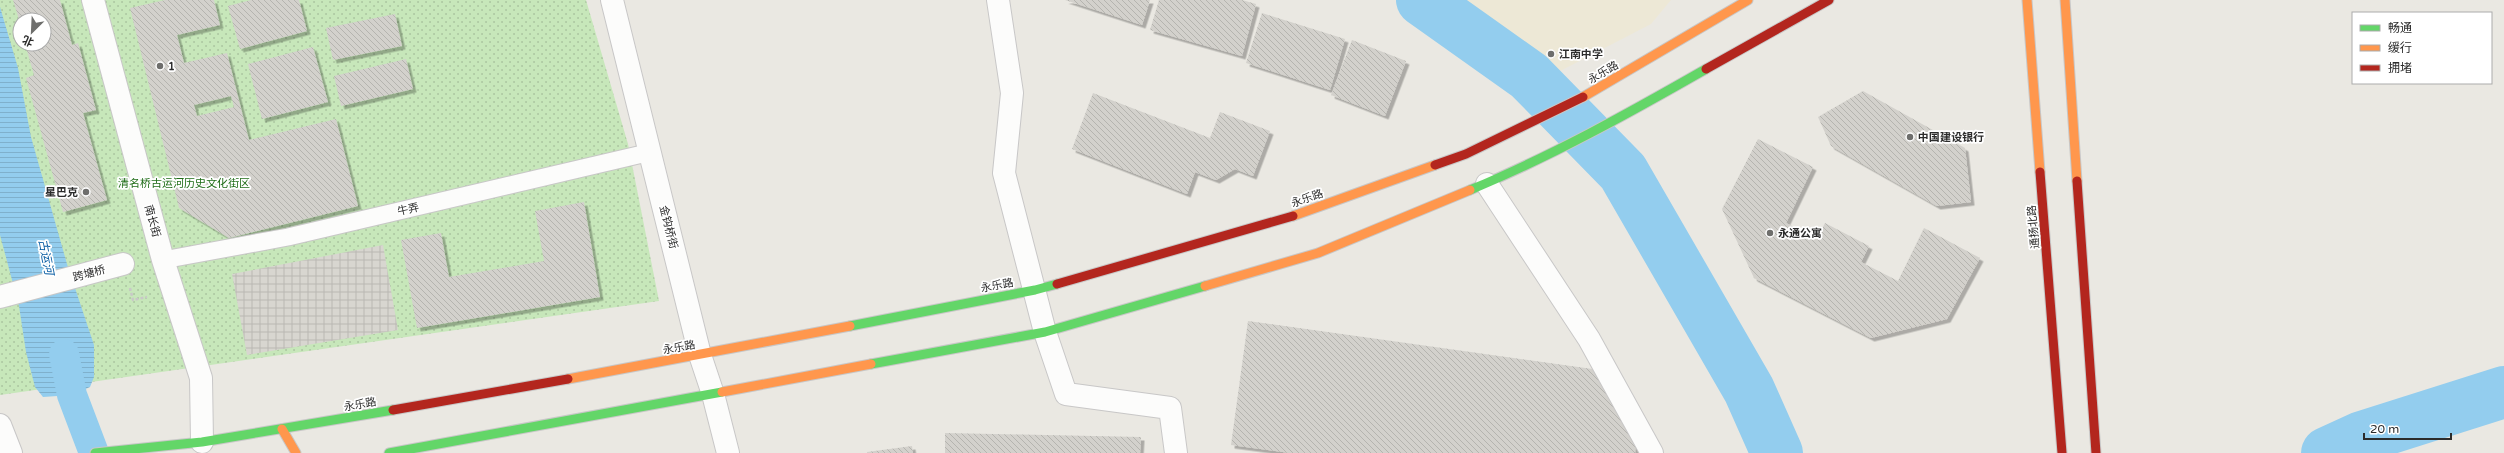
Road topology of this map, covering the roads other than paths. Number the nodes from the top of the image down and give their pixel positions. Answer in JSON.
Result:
{"nodes":[{"id":1,"x":93,"y":0,"type":"edge"},
{"id":2,"x":612,"y":0,"type":"edge"},
{"id":3,"x":998,"y":0,"type":"edge"},
{"id":4,"x":1748,"y":0,"type":"edge"},
{"id":5,"x":1829,"y":0,"type":"edge"},
{"id":6,"x":2027,"y":0,"type":"edge"},
{"id":7,"x":2065,"y":0,"type":"edge"},
{"id":8,"x":651,"y":152,"type":"junction"},
{"id":9,"x":1487,"y":184,"type":"junction"},
{"id":10,"x":163,"y":260,"type":"junction"},
{"id":11,"x":123,"y":264,"type":"road end"},
{"id":12,"x":1034,"y":290,"type":"junction"},
{"id":13,"x":5,"y":296,"type":"edge"},
{"id":14,"x":1045,"y":332,"type":"junction"},
{"id":15,"x":700,"y":355,"type":"junction"},
{"id":16,"x":713,"y":394,"type":"junction"},
{"id":17,"x":0,"y":425,"type":"edge"},
{"id":18,"x":282,"y":429,"type":"junction"},
{"id":19,"x":202,"y":442,"type":"junction"},
{"id":20,"x":11,"y":453,"type":"edge"},
{"id":21,"x":95,"y":453,"type":"edge"},
{"id":22,"x":285,"y":453,"type":"edge"},
{"id":23,"x":296,"y":453,"type":"edge"},
{"id":24,"x":389,"y":453,"type":"edge"},
{"id":25,"x":728,"y":453,"type":"edge"},
{"id":26,"x":1176,"y":453,"type":"edge"},
{"id":27,"x":1652,"y":453,"type":"edge"},
{"id":28,"x":2062,"y":453,"type":"edge"},
{"id":29,"x":2096,"y":453,"type":"edge"}],
"edges":[{"from":1,"to":10,"type":"street","name":"南长街"},
{"from":2,"to":8,"type":"street","name":"金钩桥街"},
{"from":3,"to":12,"type":"street"},
{"from":4,"to":12,"type":"main road","name":"永乐路"},
{"from":5,"to":9,"type":"main road"},
{"from":6,"to":28,"type":"main road","name":"通扬北路"},
{"from":7,"to":29,"type":"main road"},
{"from":8,"to":10,"type":"lane","name":"牛弄"},
{"from":8,"to":15,"type":"street","name":"金钩桥街"},
{"from":9,"to":14,"type":"main road"},
{"from":9,"to":27,"type":"street"},
{"from":10,"to":19,"type":"street","name":"南长街"},
{"from":11,"to":13,"type":"street","name":"跨塘桥"},
{"from":12,"to":14,"type":"street"},
{"from":12,"to":15,"type":"main road","name":"永乐路"},
{"from":14,"to":16,"type":"main road"},
{"from":14,"to":26,"type":"street"},
{"from":15,"to":16,"type":"street","name":"金钩桥街"},
{"from":15,"to":18,"type":"main road","name":"永乐路"},
{"from":16,"to":24,"type":"main road"},
{"from":16,"to":25,"type":"street","name":"金钩桥街"},
{"from":17,"to":20,"type":"street"},
{"from":18,"to":19,"type":"main road","name":"永乐路"},
{"from":18,"to":22,"type":"main road"},
{"from":18,"to":23,"type":"main road"},
{"from":19,"to":21,"type":"main road"}]}
